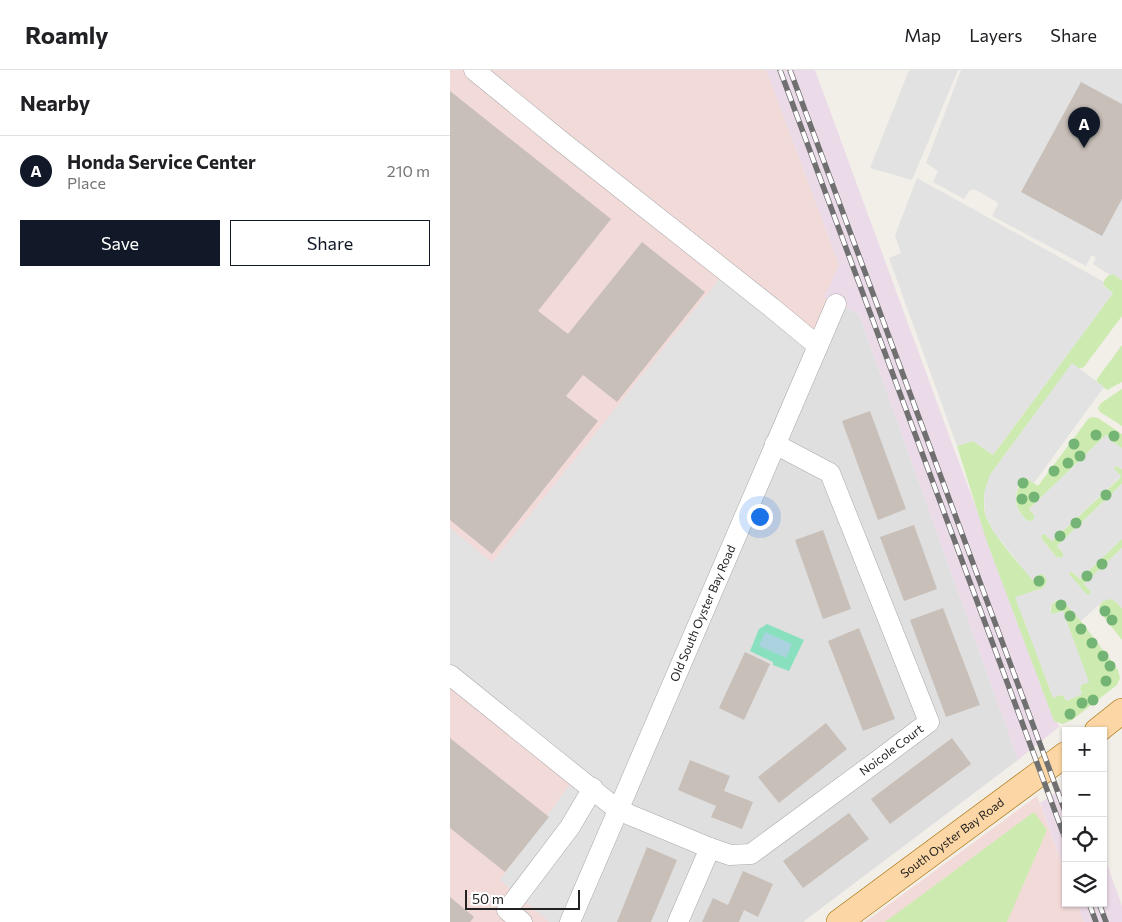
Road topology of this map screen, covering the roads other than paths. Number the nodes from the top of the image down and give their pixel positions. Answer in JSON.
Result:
{"nodes":[{"id":1,"x":474,"y":70,"type":"edge"},
{"id":2,"x":836,"y":304,"type":"dead end"},
{"id":3,"x":818,"y":346,"type":"junction"},
{"id":4,"x":775,"y":444,"type":"junction"},
{"id":5,"x":450,"y":675,"type":"edge"},
{"id":6,"x":1122,"y":711,"type":"edge"},
{"id":7,"x":1102,"y":727,"type":"edge"},
{"id":8,"x":1062,"y":757,"type":"edge"},
{"id":9,"x":593,"y":788,"type":"junction"},
{"id":10,"x":618,"y":810,"type":"junction"},
{"id":11,"x":710,"y":848,"type":"junction"},
{"id":12,"x":522,"y":922,"type":"edge"},
{"id":13,"x":570,"y":922,"type":"edge"},
{"id":14,"x":678,"y":922,"type":"edge"},
{"id":15,"x":840,"y":922,"type":"edge"}],
"edges":[{"from":1,"to":3,"type":"street"},
{"from":2,"to":3,"type":"street","name":"Old South Oyster Bay Road"},
{"from":3,"to":4,"type":"street","name":"Old South Oyster Bay Road"},
{"from":4,"to":10,"type":"street","name":"Old South Oyster Bay Road"},
{"from":4,"to":11,"type":"street","name":"Noicole Court"},
{"from":5,"to":9,"type":"street","name":"Noicole Court"},
{"from":6,"to":7,"type":"main road"},
{"from":8,"to":15,"type":"main road","name":"South Oyster Bay Road"},
{"from":9,"to":10,"type":"street","name":"Noicole Court"},
{"from":9,"to":12,"type":"street"},
{"from":10,"to":11,"type":"street","name":"Noicole Court"},
{"from":10,"to":13,"type":"street","name":"Old South Oyster Bay Road"},
{"from":11,"to":14,"type":"street"}]}
